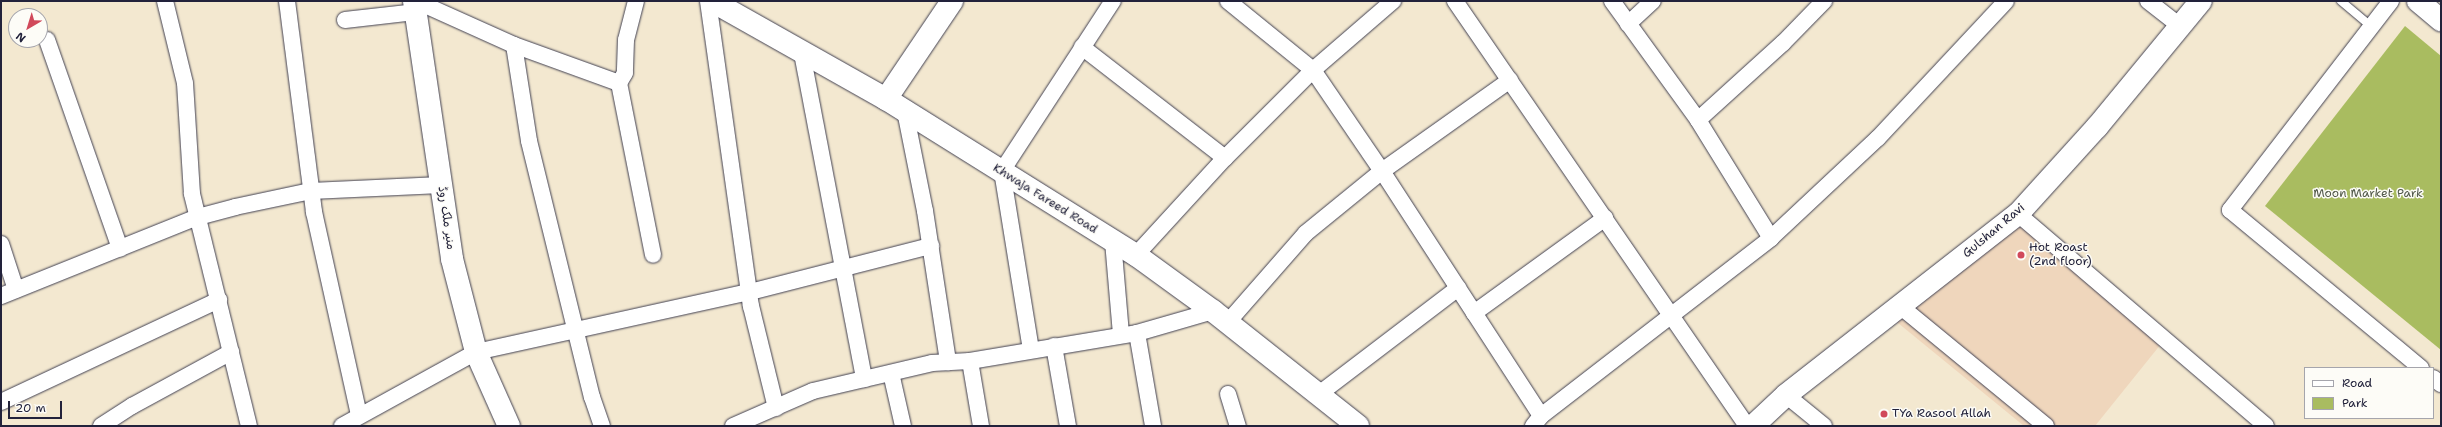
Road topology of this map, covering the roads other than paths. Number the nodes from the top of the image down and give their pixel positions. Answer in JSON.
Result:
{"nodes":[{"id":1,"x":165,"y":1,"type":"edge"},
{"id":2,"x":287,"y":1,"type":"edge"},
{"id":3,"x":636,"y":1,"type":"edge"},
{"id":4,"x":708,"y":1,"type":"edge"},
{"id":5,"x":712,"y":1,"type":"edge"},
{"id":6,"x":952,"y":1,"type":"edge"},
{"id":7,"x":1113,"y":1,"type":"edge"},
{"id":8,"x":1393,"y":1,"type":"edge"},
{"id":9,"x":1455,"y":1,"type":"edge"},
{"id":10,"x":1612,"y":1,"type":"edge"},
{"id":11,"x":1653,"y":1,"type":"edge"},
{"id":12,"x":1824,"y":1,"type":"edge"},
{"id":13,"x":2006,"y":1,"type":"edge"},
{"id":14,"x":2148,"y":1,"type":"edge"},
{"id":15,"x":2201,"y":1,"type":"edge"},
{"id":16,"x":2341,"y":1,"type":"edge"},
{"id":17,"x":2391,"y":1,"type":"edge"},
{"id":18,"x":2418,"y":1,"type":"edge"},
{"id":19,"x":1230,"y":2,"type":"edge"},
{"id":20,"x":415,"y":5,"type":"edge"},
{"id":21,"x":345,"y":20,"type":"dead end"},
{"id":22,"x":2441,"y":20,"type":"edge"},
{"id":23,"x":1628,"y":24,"type":"junction"},
{"id":24,"x":2180,"y":26,"type":"junction"},
{"id":25,"x":2372,"y":27,"type":"junction"},
{"id":26,"x":48,"y":43,"type":"edge"},
{"id":27,"x":514,"y":45,"type":"junction"},
{"id":28,"x":1082,"y":47,"type":"junction"},
{"id":29,"x":802,"y":53,"type":"junction"},
{"id":30,"x":1313,"y":70,"type":"junction"},
{"id":31,"x":1510,"y":80,"type":"junction"},
{"id":32,"x":619,"y":83,"type":"junction"},
{"id":33,"x":886,"y":99,"type":"junction"},
{"id":34,"x":905,"y":111,"type":"junction"},
{"id":35,"x":1698,"y":120,"type":"junction"},
{"id":36,"x":1225,"y":158,"type":"junction"},
{"id":37,"x":1002,"y":171,"type":"junction"},
{"id":38,"x":1382,"y":171,"type":"junction"},
{"id":39,"x":441,"y":186,"type":"junction"},
{"id":40,"x":311,"y":191,"type":"junction"},
{"id":41,"x":2018,"y":214,"type":"junction"},
{"id":42,"x":198,"y":216,"type":"junction"},
{"id":43,"x":1605,"y":218,"type":"junction"},
{"id":44,"x":1771,"y":238,"type":"junction"},
{"id":45,"x":1113,"y":241,"type":"junction"},
{"id":46,"x":1,"y":244,"type":"edge"},
{"id":47,"x":931,"y":246,"type":"junction"},
{"id":48,"x":120,"y":249,"type":"junction"},
{"id":49,"x":653,"y":255,"type":"dead end"},
{"id":50,"x":1136,"y":255,"type":"junction"},
{"id":51,"x":842,"y":267,"type":"junction"},
{"id":52,"x":1458,"y":288,"type":"junction"},
{"id":53,"x":16,"y":290,"type":"junction"},
{"id":54,"x":750,"y":292,"type":"junction"},
{"id":55,"x":1,"y":296,"type":"edge"},
{"id":56,"x":218,"y":300,"type":"junction"},
{"id":57,"x":1900,"y":306,"type":"junction"},
{"id":58,"x":1474,"y":313,"type":"junction"},
{"id":59,"x":1671,"y":314,"type":"junction"},
{"id":60,"x":1220,"y":316,"type":"junction"},
{"id":61,"x":575,"y":330,"type":"junction"},
{"id":62,"x":1129,"y":334,"type":"junction"},
{"id":63,"x":1054,"y":346,"type":"junction"},
{"id":64,"x":1032,"y":350,"type":"junction"},
{"id":65,"x":231,"y":352,"type":"junction"},
{"id":66,"x":476,"y":352,"type":"junction"},
{"id":67,"x":970,"y":360,"type":"junction"},
{"id":68,"x":948,"y":362,"type":"junction"},
{"id":69,"x":2420,"y":367,"type":"edge"},
{"id":70,"x":891,"y":373,"type":"junction"},
{"id":71,"x":864,"y":379,"type":"junction"},
{"id":72,"x":1228,"y":394,"type":"dead end"},
{"id":73,"x":1319,"y":394,"type":"junction"},
{"id":74,"x":1786,"y":395,"type":"junction"},
{"id":75,"x":1,"y":402,"type":"edge"},
{"id":76,"x":776,"y":408,"type":"junction"},
{"id":77,"x":359,"y":415,"type":"junction"},
{"id":78,"x":2027,"y":420,"type":"edge"},
{"id":79,"x":1537,"y":421,"type":"edge"},
{"id":80,"x":101,"y":426,"type":"edge"},
{"id":81,"x":249,"y":426,"type":"edge"},
{"id":82,"x":342,"y":426,"type":"edge"},
{"id":83,"x":509,"y":426,"type":"edge"},
{"id":84,"x":602,"y":426,"type":"edge"},
{"id":85,"x":733,"y":426,"type":"edge"},
{"id":86,"x":903,"y":426,"type":"edge"},
{"id":87,"x":981,"y":426,"type":"edge"},
{"id":88,"x":1068,"y":426,"type":"edge"},
{"id":89,"x":1153,"y":426,"type":"edge"},
{"id":90,"x":1238,"y":426,"type":"edge"},
{"id":91,"x":1358,"y":426,"type":"edge"},
{"id":92,"x":1746,"y":426,"type":"edge"},
{"id":93,"x":1753,"y":426,"type":"edge"},
{"id":94,"x":1824,"y":426,"type":"edge"},
{"id":95,"x":2046,"y":426,"type":"edge"},
{"id":96,"x":2266,"y":426,"type":"edge"}],
"edges":[{"from":1,"to":42,"type":"street"},
{"from":2,"to":40,"type":"street"},
{"from":3,"to":32,"type":"street"},
{"from":4,"to":54,"type":"street"},
{"from":5,"to":29,"type":"street","name":"Khwaja Fareed Road"},
{"from":6,"to":33,"type":"street"},
{"from":7,"to":28,"type":"street"},
{"from":8,"to":30,"type":"street"},
{"from":9,"to":31,"type":"street"},
{"from":10,"to":23,"type":"street"},
{"from":11,"to":23,"type":"street"},
{"from":12,"to":35,"type":"street"},
{"from":13,"to":44,"type":"street"},
{"from":14,"to":24,"type":"street"},
{"from":15,"to":24,"type":"street","name":"Gulshan Ravi"},
{"from":16,"to":25,"type":"lane"},
{"from":17,"to":25,"type":"street"},
{"from":18,"to":22,"type":"street"},
{"from":19,"to":30,"type":"street"},
{"from":20,"to":21,"type":"street"},
{"from":20,"to":27,"type":"street"},
{"from":20,"to":39,"type":"street","name":"منیر ملک روڈ"},
{"from":23,"to":35,"type":"street"},
{"from":24,"to":41,"type":"street","name":"Gulshan Ravi"},
{"from":25,"to":69,"type":"street"},
{"from":26,"to":48,"type":"street"},
{"from":27,"to":32,"type":"street"},
{"from":27,"to":61,"type":"street"},
{"from":28,"to":36,"type":"street"},
{"from":28,"to":37,"type":"street"},
{"from":29,"to":33,"type":"street","name":"Khwaja Fareed Road"},
{"from":29,"to":51,"type":"street"},
{"from":30,"to":36,"type":"street"},
{"from":30,"to":38,"type":"street"},
{"from":31,"to":38,"type":"street"},
{"from":31,"to":43,"type":"street"},
{"from":32,"to":49,"type":"street"},
{"from":33,"to":34,"type":"street","name":"Khwaja Fareed Road"},
{"from":34,"to":37,"type":"street","name":"Khwaja Fareed Road"},
{"from":34,"to":47,"type":"street"},
{"from":35,"to":44,"type":"street"},
{"from":36,"to":50,"type":"street"},
{"from":37,"to":45,"type":"street","name":"Khwaja Fareed Road"},
{"from":37,"to":64,"type":"street"},
{"from":38,"to":52,"type":"street"},
{"from":38,"to":60,"type":"street"},
{"from":39,"to":40,"type":"street"},
{"from":39,"to":66,"type":"street","name":"منیر ملک روڈ"},
{"from":40,"to":42,"type":"street"},
{"from":40,"to":77,"type":"street"},
{"from":41,"to":57,"type":"street","name":"Gulshan Ravi"},
{"from":41,"to":96,"type":"street"},
{"from":42,"to":48,"type":"street"},
{"from":42,"to":56,"type":"street"},
{"from":43,"to":58,"type":"street"},
{"from":43,"to":59,"type":"street"},
{"from":44,"to":59,"type":"street"},
{"from":45,"to":50,"type":"street","name":"Khwaja Fareed Road"},
{"from":45,"to":62,"type":"street"},
{"from":46,"to":53,"type":"street"},
{"from":47,"to":51,"type":"street"},
{"from":47,"to":68,"type":"street"},
{"from":48,"to":53,"type":"street"},
{"from":50,"to":60,"type":"street","name":"Khwaja Fareed Road"},
{"from":51,"to":54,"type":"street"},
{"from":51,"to":71,"type":"street"},
{"from":52,"to":58,"type":"street"},
{"from":52,"to":73,"type":"street"},
{"from":53,"to":55,"type":"street"},
{"from":54,"to":61,"type":"street"},
{"from":54,"to":76,"type":"street"},
{"from":56,"to":65,"type":"street"},
{"from":56,"to":75,"type":"street"},
{"from":57,"to":74,"type":"street","name":"Gulshan Ravi"},
{"from":57,"to":78,"type":"street"},
{"from":58,"to":79,"type":"street"},
{"from":59,"to":79,"type":"street"},
{"from":59,"to":92,"type":"street"},
{"from":60,"to":62,"type":"street"},
{"from":60,"to":73,"type":"street","name":"Khwaja Fareed Road"},
{"from":61,"to":66,"type":"street"},
{"from":61,"to":84,"type":"street"},
{"from":62,"to":63,"type":"street"},
{"from":62,"to":89,"type":"street"},
{"from":63,"to":64,"type":"street"},
{"from":63,"to":88,"type":"street"},
{"from":64,"to":67,"type":"street"},
{"from":65,"to":80,"type":"street"},
{"from":65,"to":81,"type":"street"},
{"from":66,"to":77,"type":"street"},
{"from":66,"to":83,"type":"street","name":"منیر ملک روڈ"},
{"from":67,"to":68,"type":"street"},
{"from":67,"to":87,"type":"street"},
{"from":68,"to":70,"type":"street"},
{"from":70,"to":71,"type":"street"},
{"from":70,"to":86,"type":"street"},
{"from":71,"to":76,"type":"street"},
{"from":72,"to":90,"type":"street"},
{"from":73,"to":91,"type":"street","name":"Khwaja Fareed Road"},
{"from":74,"to":93,"type":"street","name":"Gulshan Ravi"},
{"from":74,"to":94,"type":"street"},
{"from":76,"to":85,"type":"street"},
{"from":77,"to":82,"type":"street"},
{"from":78,"to":95,"type":"street"}]}
